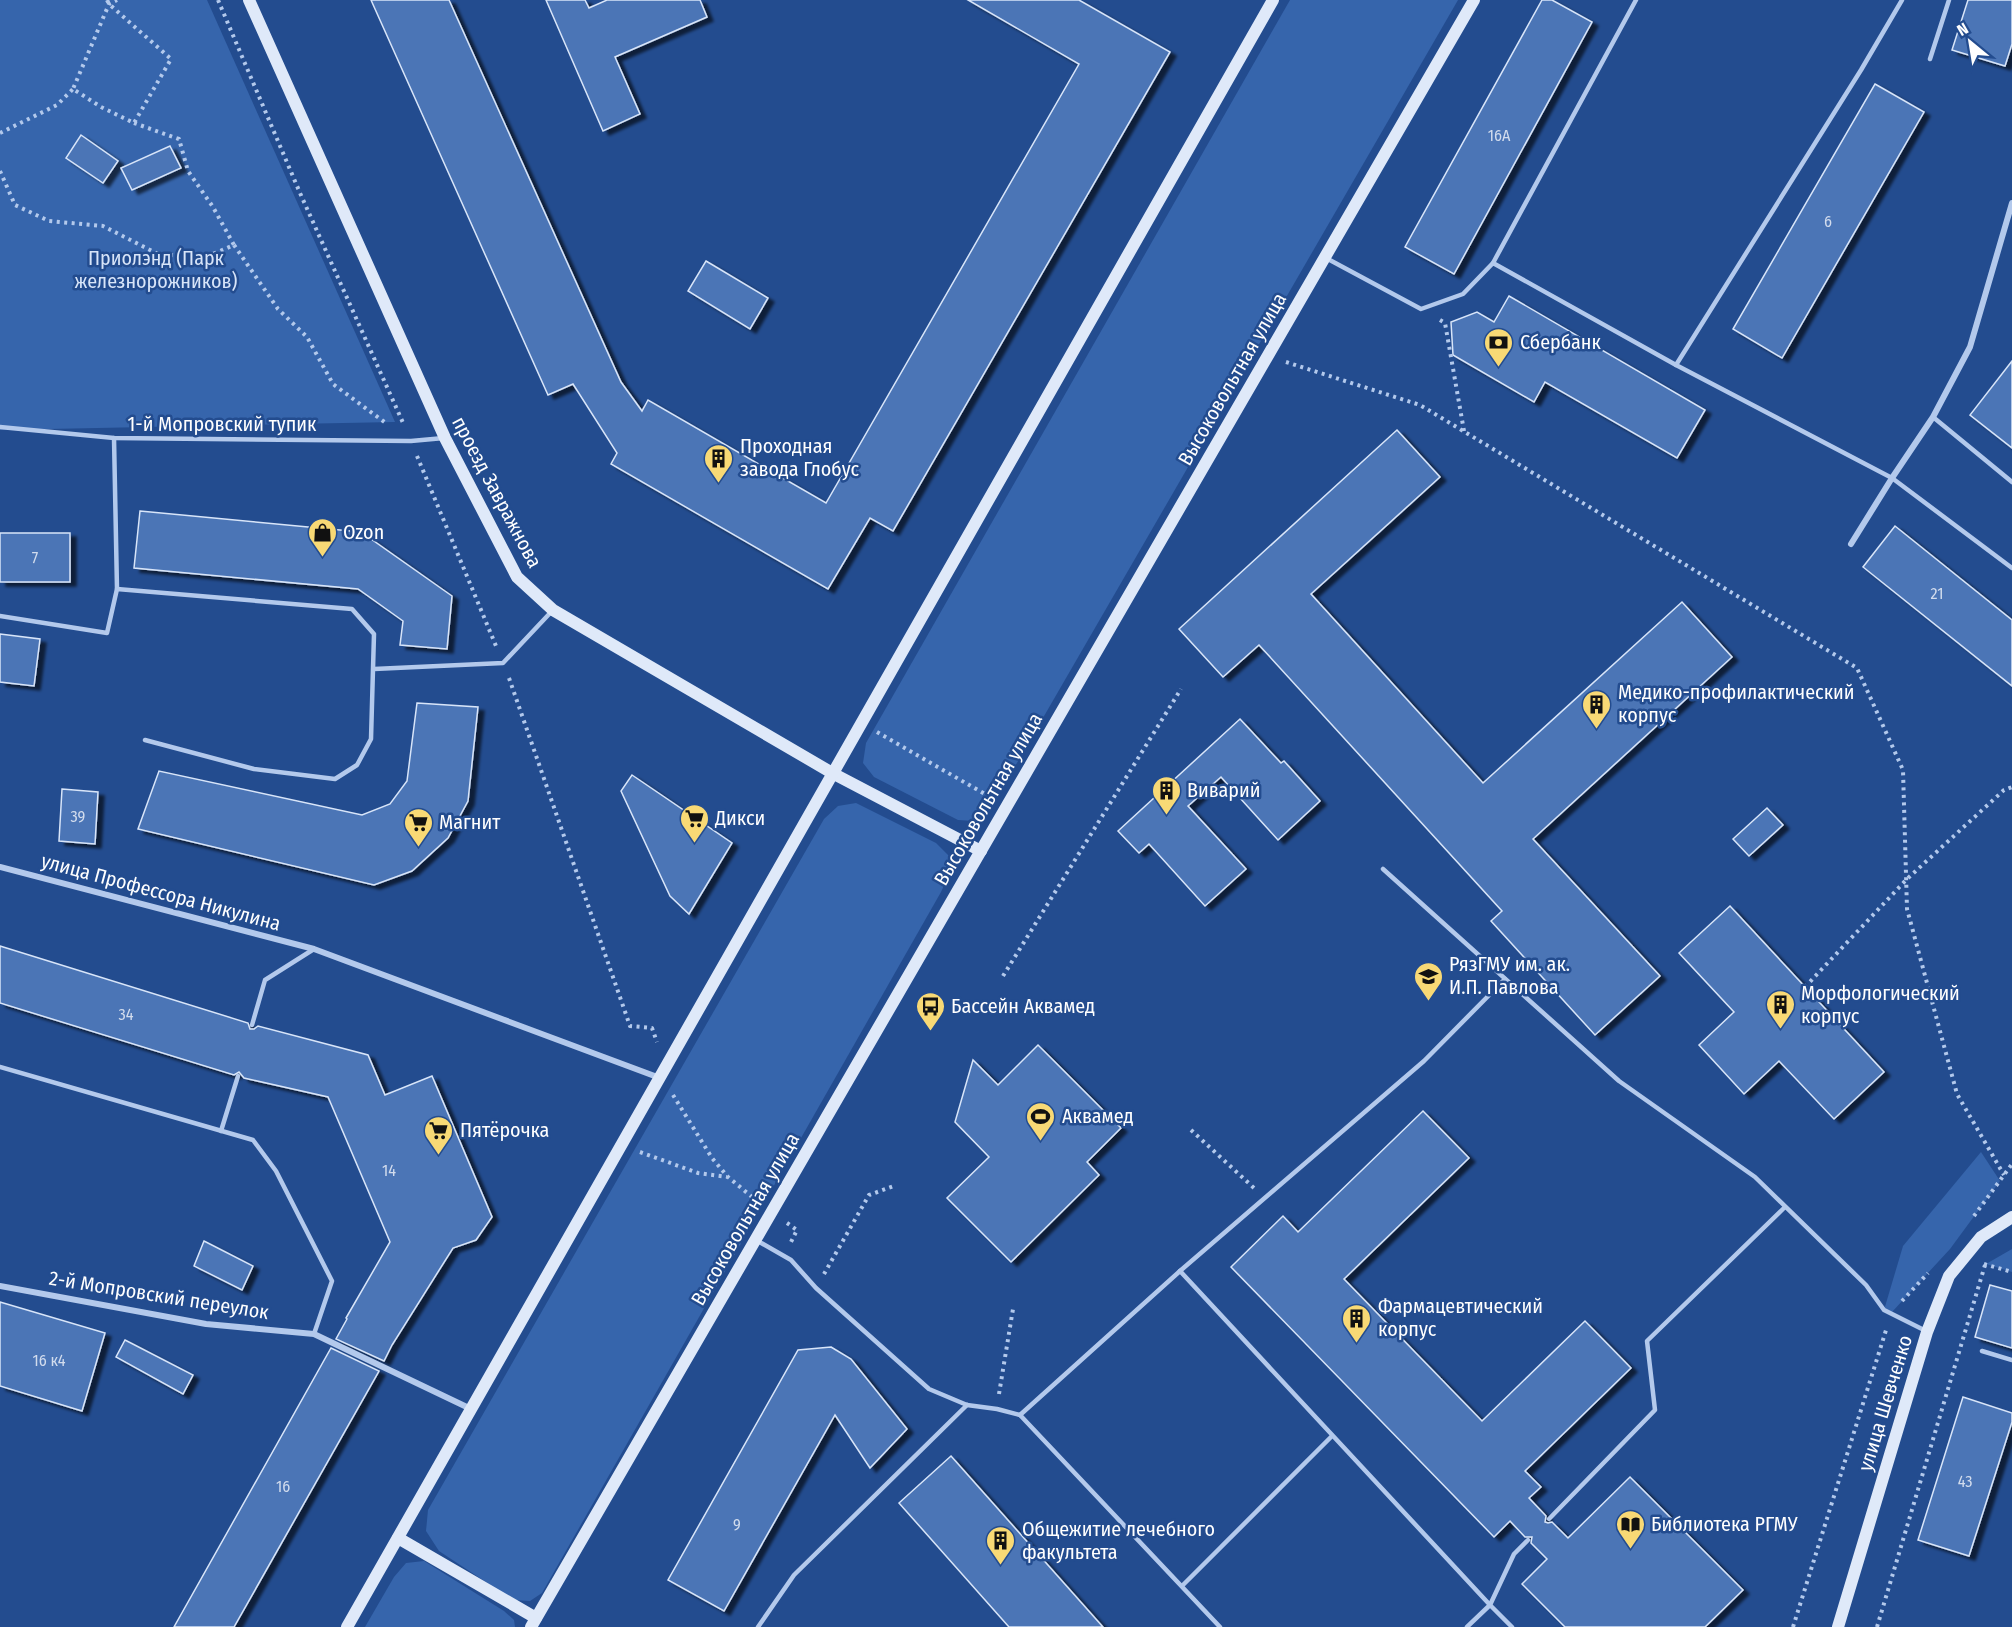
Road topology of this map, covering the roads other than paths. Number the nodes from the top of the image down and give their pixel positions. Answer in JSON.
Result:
{"nodes":[{"id":1,"x":249,"y":0,"type":"edge"},
{"id":2,"x":1274,"y":0,"type":"edge"},
{"id":3,"x":1474,"y":0,"type":"edge"},
{"id":4,"x":1636,"y":0,"type":"edge"},
{"id":5,"x":1902,"y":0,"type":"edge"},
{"id":6,"x":1949,"y":0,"type":"edge"},
{"id":7,"x":1930,"y":59,"type":"dead end"},
{"id":8,"x":2012,"y":203,"type":"edge"},
{"id":9,"x":1325,"y":258,"type":"junction"},
{"id":10,"x":1493,"y":262,"type":"junction"},
{"id":11,"x":1676,"y":365,"type":"junction"},
{"id":12,"x":1933,"y":417,"type":"junction"},
{"id":13,"x":0,"y":427,"type":"edge"},
{"id":14,"x":114,"y":438,"type":"junction"},
{"id":15,"x":445,"y":438,"type":"junction"},
{"id":16,"x":1892,"y":478,"type":"junction"},
{"id":17,"x":2012,"y":482,"type":"edge"},
{"id":18,"x":1851,"y":544,"type":"dead end"},
{"id":19,"x":2012,"y":568,"type":"edge"},
{"id":20,"x":117,"y":589,"type":"junction"},
{"id":21,"x":553,"y":610,"type":"junction"},
{"id":22,"x":0,"y":616,"type":"edge"},
{"id":23,"x":374,"y":669,"type":"junction"},
{"id":24,"x":145,"y":740,"type":"dead end"},
{"id":25,"x":834,"y":774,"type":"junction"},
{"id":26,"x":981,"y":851,"type":"junction"},
{"id":27,"x":0,"y":867,"type":"edge"},
{"id":28,"x":1383,"y":868,"type":"dead end"},
{"id":29,"x":314,"y":949,"type":"junction"},
{"id":30,"x":1505,"y":979,"type":"junction"},
{"id":31,"x":252,"y":1025,"type":"dead end"},
{"id":32,"x":0,"y":1067,"type":"edge"},
{"id":33,"x":663,"y":1074,"type":"junction"},
{"id":34,"x":238,"y":1076,"type":"dead end"},
{"id":35,"x":221,"y":1131,"type":"junction"},
{"id":36,"x":1785,"y":1207,"type":"junction"},
{"id":37,"x":2012,"y":1217,"type":"edge"},
{"id":38,"x":756,"y":1239,"type":"junction"},
{"id":39,"x":1180,"y":1271,"type":"junction"},
{"id":40,"x":0,"y":1286,"type":"edge"},
{"id":41,"x":1927,"y":1332,"type":"junction"},
{"id":42,"x":314,"y":1334,"type":"junction"},
{"id":43,"x":1982,"y":1351,"type":"dead end"},
{"id":44,"x":2012,"y":1360,"type":"edge"},
{"id":45,"x":968,"y":1405,"type":"junction"},
{"id":46,"x":472,"y":1409,"type":"junction"},
{"id":47,"x":1020,"y":1415,"type":"junction"},
{"id":48,"x":1332,"y":1436,"type":"junction"},
{"id":49,"x":1549,"y":1519,"type":"dead end"},
{"id":50,"x":398,"y":1538,"type":"junction"},
{"id":51,"x":1528,"y":1540,"type":"dead end"},
{"id":52,"x":1182,"y":1586,"type":"junction"},
{"id":53,"x":1490,"y":1605,"type":"junction"},
{"id":54,"x":533,"y":1622,"type":"edge"},
{"id":55,"x":347,"y":1627,"type":"edge"},
{"id":56,"x":758,"y":1627,"type":"edge"},
{"id":57,"x":1220,"y":1627,"type":"edge"},
{"id":58,"x":1467,"y":1627,"type":"edge"},
{"id":59,"x":1512,"y":1627,"type":"edge"},
{"id":60,"x":1838,"y":1627,"type":"edge"}],
"edges":[{"from":1,"to":15,"type":"street","name":"проезд Завражнова"},
{"from":2,"to":25,"type":"street"},
{"from":3,"to":9,"type":"street","name":"Высоковольтная улица"},
{"from":4,"to":10,"type":"lane"},
{"from":5,"to":11,"type":"lane"},
{"from":6,"to":7,"type":"lane"},
{"from":8,"to":12,"type":"street"},
{"from":9,"to":10,"type":"lane"},
{"from":9,"to":26,"type":"street","name":"Высоковольтная улица"},
{"from":10,"to":11,"type":"lane"},
{"from":11,"to":16,"type":"lane"},
{"from":12,"to":16,"type":"street"},
{"from":12,"to":17,"type":"lane"},
{"from":13,"to":14,"type":"lane","name":"1-й Мопровский тупик"},
{"from":14,"to":15,"type":"lane","name":"1-й Мопровский тупик"},
{"from":14,"to":20,"type":"lane"},
{"from":15,"to":21,"type":"street","name":"проезд Завражнова"},
{"from":16,"to":18,"type":"street"},
{"from":16,"to":19,"type":"lane"},
{"from":20,"to":22,"type":"lane"},
{"from":20,"to":23,"type":"lane"},
{"from":21,"to":23,"type":"lane"},
{"from":21,"to":25,"type":"street","name":"проезд Завражнова"},
{"from":23,"to":24,"type":"lane"},
{"from":25,"to":26,"type":"street","name":"проезд Завражнова"},
{"from":25,"to":33,"type":"street"},
{"from":26,"to":38,"type":"street","name":"Высоковольтная улица"},
{"from":27,"to":29,"type":"street","name":"улица Профессора Никулина"},
{"from":28,"to":30,"type":"lane"},
{"from":29,"to":31,"type":"lane"},
{"from":29,"to":33,"type":"street"},
{"from":30,"to":36,"type":"lane"},
{"from":30,"to":39,"type":"lane"},
{"from":32,"to":35,"type":"lane"},
{"from":33,"to":46,"type":"street"},
{"from":34,"to":35,"type":"lane"},
{"from":35,"to":42,"type":"lane"},
{"from":36,"to":41,"type":"lane"},
{"from":36,"to":49,"type":"lane"},
{"from":37,"to":41,"type":"street","name":"улица Шевченко"},
{"from":38,"to":45,"type":"lane"},
{"from":38,"to":54,"type":"street","name":"Высоковольтная улица"},
{"from":39,"to":47,"type":"lane"},
{"from":39,"to":48,"type":"lane"},
{"from":40,"to":42,"type":"street","name":"2-й Мопровский переулок"},
{"from":41,"to":60,"type":"street","name":"улица Шевченко"},
{"from":42,"to":46,"type":"street"},
{"from":43,"to":44,"type":"lane"},
{"from":45,"to":47,"type":"lane"},
{"from":45,"to":56,"type":"lane"},
{"from":46,"to":50,"type":"street"},
{"from":47,"to":52,"type":"lane"},
{"from":48,"to":52,"type":"lane"},
{"from":48,"to":53,"type":"lane"},
{"from":50,"to":54,"type":"street","name":"Высоковольтная улица"},
{"from":50,"to":55,"type":"street"},
{"from":51,"to":53,"type":"lane"},
{"from":52,"to":57,"type":"lane"},
{"from":53,"to":58,"type":"lane"},
{"from":53,"to":59,"type":"lane"}]}
